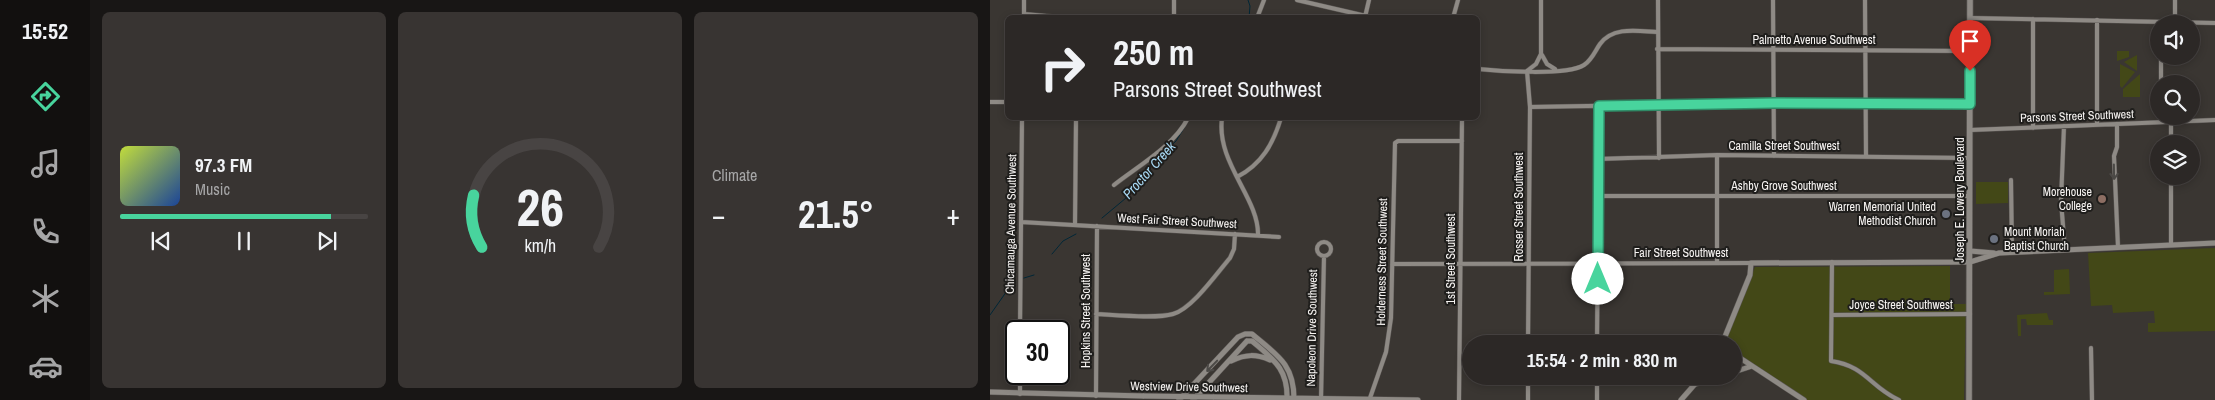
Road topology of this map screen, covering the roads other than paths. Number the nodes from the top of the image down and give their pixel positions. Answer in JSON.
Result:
{"nodes":[{"id":1,"x":1024,"y":0,"type":"edge"},
{"id":2,"x":1174,"y":0,"type":"edge"},
{"id":3,"x":1264,"y":0,"type":"edge"},
{"id":4,"x":1297,"y":0,"type":"edge"},
{"id":5,"x":1369,"y":0,"type":"edge"},
{"id":6,"x":1458,"y":0,"type":"edge"},
{"id":7,"x":1541,"y":0,"type":"edge"},
{"id":8,"x":1773,"y":0,"type":"edge"},
{"id":9,"x":1865,"y":0,"type":"edge"},
{"id":10,"x":1970,"y":0,"type":"edge"},
{"id":11,"x":2175,"y":0,"type":"edge"},
{"id":12,"x":1658,"y":2,"type":"edge"},
{"id":13,"x":1024,"y":15,"type":"edge"},
{"id":14,"x":1174,"y":15,"type":"edge"},
{"id":15,"x":1258,"y":15,"type":"edge"},
{"id":16,"x":1358,"y":15,"type":"edge"},
{"id":17,"x":1366,"y":15,"type":"edge"},
{"id":18,"x":1454,"y":15,"type":"edge"},
{"id":19,"x":2175,"y":15,"type":"edge"},
{"id":20,"x":1970,"y":18,"type":"junction"},
{"id":21,"x":2033,"y":19,"type":"junction"},
{"id":22,"x":2097,"y":20,"type":"junction"},
{"id":23,"x":2150,"y":22,"type":"edge"},
{"id":24,"x":2200,"y":23,"type":"edge"},
{"id":25,"x":2215,"y":23,"type":"edge"},
{"id":26,"x":1657,"y":32,"type":"junction"},
{"id":27,"x":1657,"y":49,"type":"junction"},
{"id":28,"x":1774,"y":49,"type":"junction"},
{"id":29,"x":1865,"y":50,"type":"junction"},
{"id":30,"x":1970,"y":51,"type":"junction"},
{"id":31,"x":1542,"y":54,"type":"junction"},
{"id":32,"x":1480,"y":69,"type":"edge"},
{"id":33,"x":1557,"y":70,"type":"junction"},
{"id":34,"x":1527,"y":71,"type":"junction"},
{"id":35,"x":990,"y":102,"type":"edge"},
{"id":36,"x":1005,"y":102,"type":"edge"},
{"id":37,"x":1774,"y":103,"type":"junction"},
{"id":38,"x":1658,"y":104,"type":"junction"},
{"id":39,"x":1866,"y":104,"type":"junction"},
{"id":40,"x":1970,"y":104,"type":"junction"},
{"id":41,"x":1599,"y":106,"type":"junction"},
{"id":42,"x":1530,"y":107,"type":"junction"},
{"id":43,"x":1022,"y":120,"type":"edge"},
{"id":44,"x":1076,"y":120,"type":"edge"},
{"id":45,"x":1187,"y":120,"type":"edge"},
{"id":46,"x":1222,"y":120,"type":"edge"},
{"id":47,"x":1280,"y":120,"type":"edge"},
{"id":48,"x":1462,"y":120,"type":"edge"},
{"id":49,"x":2215,"y":120,"type":"edge"},
{"id":50,"x":2200,"y":121,"type":"edge"},
{"id":51,"x":2150,"y":122,"type":"edge"},
{"id":52,"x":2117,"y":124,"type":"junction"},
{"id":53,"x":2097,"y":125,"type":"junction"},
{"id":54,"x":2064,"y":126,"type":"junction"},
{"id":55,"x":2033,"y":128,"type":"junction"},
{"id":56,"x":1970,"y":130,"type":"junction"},
{"id":57,"x":1462,"y":141,"type":"junction"},
{"id":58,"x":1717,"y":155,"type":"junction"},
{"id":59,"x":1774,"y":156,"type":"junction"},
{"id":60,"x":1866,"y":156,"type":"junction"},
{"id":61,"x":1659,"y":158,"type":"junction"},
{"id":62,"x":1970,"y":158,"type":"junction"},
{"id":63,"x":1598,"y":159,"type":"junction"},
{"id":64,"x":1236,"y":177,"type":"junction"},
{"id":65,"x":2011,"y":180,"type":"dead end"},
{"id":66,"x":2171,"y":185,"type":"edge"},
{"id":67,"x":1114,"y":186,"type":"dead end"},
{"id":68,"x":1598,"y":196,"type":"junction"},
{"id":69,"x":1717,"y":196,"type":"junction"},
{"id":70,"x":1970,"y":196,"type":"junction"},
{"id":71,"x":1021,"y":222,"type":"junction"},
{"id":72,"x":1075,"y":225,"type":"junction"},
{"id":73,"x":1097,"y":226,"type":"junction"},
{"id":74,"x":1235,"y":234,"type":"junction"},
{"id":75,"x":1258,"y":235,"type":"junction"},
{"id":76,"x":1279,"y":236,"type":"dead end"},
{"id":77,"x":2215,"y":243,"type":"edge"},
{"id":78,"x":2170,"y":245,"type":"junction"},
{"id":79,"x":2118,"y":247,"type":"junction"},
{"id":80,"x":2065,"y":250,"type":"junction"},
{"id":81,"x":1970,"y":251,"type":"junction"},
{"id":82,"x":2012,"y":252,"type":"junction"},
{"id":83,"x":2000,"y":253,"type":"junction"},
{"id":84,"x":1324,"y":256,"type":"dead end"},
{"id":85,"x":1832,"y":262,"type":"junction"},
{"id":86,"x":1970,"y":262,"type":"junction"},
{"id":87,"x":1529,"y":263,"type":"junction"},
{"id":88,"x":1598,"y":263,"type":"junction"},
{"id":89,"x":1717,"y":263,"type":"junction"},
{"id":90,"x":1751,"y":263,"type":"junction"},
{"id":91,"x":1392,"y":264,"type":"junction"},
{"id":92,"x":1461,"y":264,"type":"junction"},
{"id":93,"x":1096,"y":314,"type":"junction"},
{"id":94,"x":1970,"y":314,"type":"junction"},
{"id":95,"x":1832,"y":315,"type":"junction"},
{"id":96,"x":1020,"y":320,"type":"edge"},
{"id":97,"x":1245,"y":334,"type":"junction"},
{"id":98,"x":1528,"y":335,"type":"edge"},
{"id":99,"x":1597,"y":335,"type":"edge"},
{"id":100,"x":1726,"y":335,"type":"edge"},
{"id":101,"x":1247,"y":341,"type":"junction"},
{"id":102,"x":2091,"y":348,"type":"dead end"},
{"id":103,"x":1742,"y":359,"type":"edge"},
{"id":104,"x":1275,"y":362,"type":"junction"},
{"id":105,"x":1226,"y":364,"type":"junction"},
{"id":106,"x":1752,"y":366,"type":"junction"},
{"id":107,"x":1742,"y":369,"type":"edge"},
{"id":108,"x":1020,"y":385,"type":"edge"},
{"id":109,"x":1528,"y":385,"type":"edge"},
{"id":110,"x":1597,"y":385,"type":"edge"},
{"id":111,"x":1694,"y":385,"type":"edge"},
{"id":112,"x":990,"y":392,"type":"edge"},
{"id":113,"x":1020,"y":394,"type":"junction"},
{"id":114,"x":1096,"y":396,"type":"junction"},
{"id":115,"x":1370,"y":398,"type":"junction"},
{"id":116,"x":1244,"y":399,"type":"edge"},
{"id":117,"x":1287,"y":399,"type":"edge"},
{"id":118,"x":1358,"y":399,"type":"edge"},
{"id":119,"x":1179,"y":400,"type":"edge"},
{"id":120,"x":1193,"y":400,"type":"edge"},
{"id":121,"x":1294,"y":400,"type":"edge"},
{"id":122,"x":1321,"y":400,"type":"edge"},
{"id":123,"x":1418,"y":400,"type":"edge"},
{"id":124,"x":1459,"y":400,"type":"edge"},
{"id":125,"x":1528,"y":400,"type":"edge"},
{"id":126,"x":1597,"y":400,"type":"edge"},
{"id":127,"x":1681,"y":400,"type":"edge"},
{"id":128,"x":1804,"y":400,"type":"edge"},
{"id":129,"x":1899,"y":400,"type":"edge"},
{"id":130,"x":1969,"y":400,"type":"edge"},
{"id":131,"x":2092,"y":400,"type":"edge"}],
"edges":[{"from":1,"to":13,"type":"street"},
{"from":2,"to":14,"type":"street"},
{"from":3,"to":15,"type":"street"},
{"from":4,"to":16,"type":"street"},
{"from":5,"to":17,"type":"street"},
{"from":6,"to":18,"type":"street"},
{"from":7,"to":31,"type":"street"},
{"from":8,"to":28,"type":"street"},
{"from":9,"to":29,"type":"street"},
{"from":10,"to":20,"type":"main road","name":"Joseph E. Lowery Boulevard"},
{"from":11,"to":19,"type":"street"},
{"from":12,"to":26,"type":"street"},
{"from":20,"to":21,"type":"street"},
{"from":20,"to":30,"type":"main road","name":"Joseph E. Lowery Boulevard"},
{"from":21,"to":22,"type":"street"},
{"from":21,"to":55,"type":"street"},
{"from":22,"to":23,"type":"street"},
{"from":22,"to":53,"type":"street"},
{"from":24,"to":25,"type":"street"},
{"from":26,"to":27,"type":"street"},
{"from":26,"to":33,"type":"street"},
{"from":27,"to":28,"type":"street","name":"Palmetto Avenue Southwest"},
{"from":27,"to":38,"type":"street"},
{"from":28,"to":29,"type":"street","name":"Palmetto Avenue Southwest"},
{"from":28,"to":37,"type":"street"},
{"from":29,"to":30,"type":"street","name":"Palmetto Avenue Southwest"},
{"from":29,"to":39,"type":"street"},
{"from":30,"to":40,"type":"main road","name":"Joseph E. Lowery Boulevard"},
{"from":31,"to":33,"type":"street"},
{"from":31,"to":34,"type":"street"},
{"from":32,"to":34,"type":"street"},
{"from":33,"to":34,"type":"street"},
{"from":34,"to":42,"type":"street","name":"Rosser Street Southwest"},
{"from":35,"to":36,"type":"street"},
{"from":37,"to":38,"type":"street"},
{"from":37,"to":39,"type":"street"},
{"from":37,"to":59,"type":"street"},
{"from":38,"to":41,"type":"street"},
{"from":38,"to":61,"type":"street"},
{"from":39,"to":40,"type":"street"},
{"from":39,"to":60,"type":"street"},
{"from":40,"to":56,"type":"main road","name":"Joseph E. Lowery Boulevard"},
{"from":41,"to":42,"type":"street"},
{"from":41,"to":63,"type":"street"},
{"from":42,"to":87,"type":"street","name":"Rosser Street Southwest"},
{"from":43,"to":71,"type":"street","name":"Chicamauga Avenue Southwest"},
{"from":44,"to":72,"type":"street"},
{"from":45,"to":67,"type":"street"},
{"from":46,"to":64,"type":"street"},
{"from":47,"to":64,"type":"street"},
{"from":48,"to":57,"type":"street","name":"1st Street Southwest"},
{"from":49,"to":50,"type":"street","name":"Parsons Street Southwest"},
{"from":51,"to":52,"type":"street","name":"Parsons Street Southwest"},
{"from":52,"to":53,"type":"street","name":"Parsons Street Southwest"},
{"from":52,"to":79,"type":"street","one_way":true},
{"from":53,"to":54,"type":"street","name":"Parsons Street Southwest"},
{"from":54,"to":55,"type":"street","name":"Parsons Street Southwest"},
{"from":54,"to":80,"type":"street"},
{"from":55,"to":56,"type":"street","name":"Parsons Street Southwest"},
{"from":56,"to":62,"type":"main road","name":"Joseph E. Lowery Boulevard"},
{"from":57,"to":91,"type":"street","name":"Holderness Street Southwest"},
{"from":57,"to":92,"type":"street","name":"1st Street Southwest"},
{"from":58,"to":59,"type":"street","name":"Camilla Street Southwest"},
{"from":58,"to":61,"type":"street","name":"Camilla Street Southwest"},
{"from":58,"to":69,"type":"street"},
{"from":59,"to":60,"type":"street","name":"Camilla Street Southwest"},
{"from":60,"to":62,"type":"street","name":"Camilla Street Southwest"},
{"from":61,"to":63,"type":"street","name":"Camilla Street Southwest"},
{"from":62,"to":70,"type":"main road","name":"Joseph E. Lowery Boulevard"},
{"from":63,"to":68,"type":"street"},
{"from":64,"to":75,"type":"street"},
{"from":65,"to":82,"type":"street"},
{"from":66,"to":78,"type":"street"},
{"from":68,"to":69,"type":"street","name":"Ashby Grove Southwest"},
{"from":68,"to":88,"type":"street"},
{"from":69,"to":70,"type":"street","name":"Ashby Grove Southwest"},
{"from":69,"to":89,"type":"street"},
{"from":70,"to":81,"type":"main road","name":"Joseph E. Lowery Boulevard"},
{"from":71,"to":72,"type":"street","name":"West Fair Street Southwest"},
{"from":71,"to":96,"type":"street","name":"Chicamauga Avenue Southwest"},
{"from":72,"to":73,"type":"street","name":"West Fair Street Southwest"},
{"from":73,"to":74,"type":"street","name":"West Fair Street Southwest"},
{"from":73,"to":93,"type":"street","name":"Hopkins Street Southwest"},
{"from":74,"to":75,"type":"street","name":"West Fair Street Southwest"},
{"from":74,"to":93,"type":"street"},
{"from":75,"to":76,"type":"street","name":"West Fair Street Southwest"},
{"from":77,"to":78,"type":"street"},
{"from":78,"to":79,"type":"street"},
{"from":79,"to":80,"type":"street"},
{"from":80,"to":82,"type":"street"},
{"from":81,"to":83,"type":"street"},
{"from":81,"to":86,"type":"main road","name":"Joseph E. Lowery Boulevard"},
{"from":82,"to":83,"type":"street"},
{"from":83,"to":86,"type":"street","name":"Fair Street Southwest"},
{"from":84,"to":122,"type":"street","name":"Napoleon Drive Southwest"},
{"from":85,"to":86,"type":"street","name":"Fair Street Southwest"},
{"from":85,"to":90,"type":"street","name":"Fair Street Southwest"},
{"from":85,"to":95,"type":"street"},
{"from":86,"to":94,"type":"main road","name":"Joseph E. Lowery Boulevard"},
{"from":87,"to":88,"type":"street","name":"Fair Street Southwest"},
{"from":87,"to":92,"type":"street","name":"Fair Street Southwest"},
{"from":87,"to":98,"type":"street","name":"Rosser Street Southwest"},
{"from":88,"to":89,"type":"street","name":"Fair Street Southwest"},
{"from":88,"to":99,"type":"street"},
{"from":89,"to":90,"type":"street","name":"Fair Street Southwest"},
{"from":90,"to":100,"type":"street"},
{"from":91,"to":92,"type":"street","name":"Fair Street Southwest"},
{"from":91,"to":115,"type":"street","name":"Holderness Street Southwest"},
{"from":92,"to":124,"type":"street","name":"1st Street Southwest"},
{"from":93,"to":114,"type":"street","name":"Hopkins Street Southwest"},
{"from":94,"to":95,"type":"street","name":"Joyce Street Southwest"},
{"from":94,"to":130,"type":"main road","name":"Joseph E. Lowery Boulevard"},
{"from":95,"to":129,"type":"street"},
{"from":97,"to":101,"type":"street"},
{"from":97,"to":119,"type":"street","one_way":true},
{"from":97,"to":121,"type":"street"},
{"from":101,"to":104,"type":"street"},
{"from":101,"to":105,"type":"street"},
{"from":102,"to":131,"type":"street"},
{"from":103,"to":106,"type":"street"},
{"from":104,"to":105,"type":"street"},
{"from":104,"to":117,"type":"street"},
{"from":105,"to":120,"type":"street"},
{"from":106,"to":107,"type":"street"},
{"from":106,"to":128,"type":"street"},
{"from":108,"to":113,"type":"street"},
{"from":109,"to":125,"type":"street"},
{"from":110,"to":126,"type":"street"},
{"from":111,"to":127,"type":"street"},
{"from":112,"to":113,"type":"street","name":"Westview Drive Southwest"},
{"from":113,"to":114,"type":"street","name":"Westview Drive Southwest"},
{"from":114,"to":116,"type":"street","name":"Westview Drive Southwest","bridge":true},
{"from":115,"to":118,"type":"street","name":"Westview Drive Southwest"},
{"from":115,"to":123,"type":"street","name":"Westview Drive Southwest"},
{"from":116,"to":117,"type":"street","name":"Westview Drive Southwest"},
{"from":117,"to":121,"type":"street","name":"Westview Drive Southwest"},
{"from":118,"to":122,"type":"street","name":"Westview Drive Southwest"},
{"from":121,"to":122,"type":"street","name":"Westview Drive Southwest"}]}
